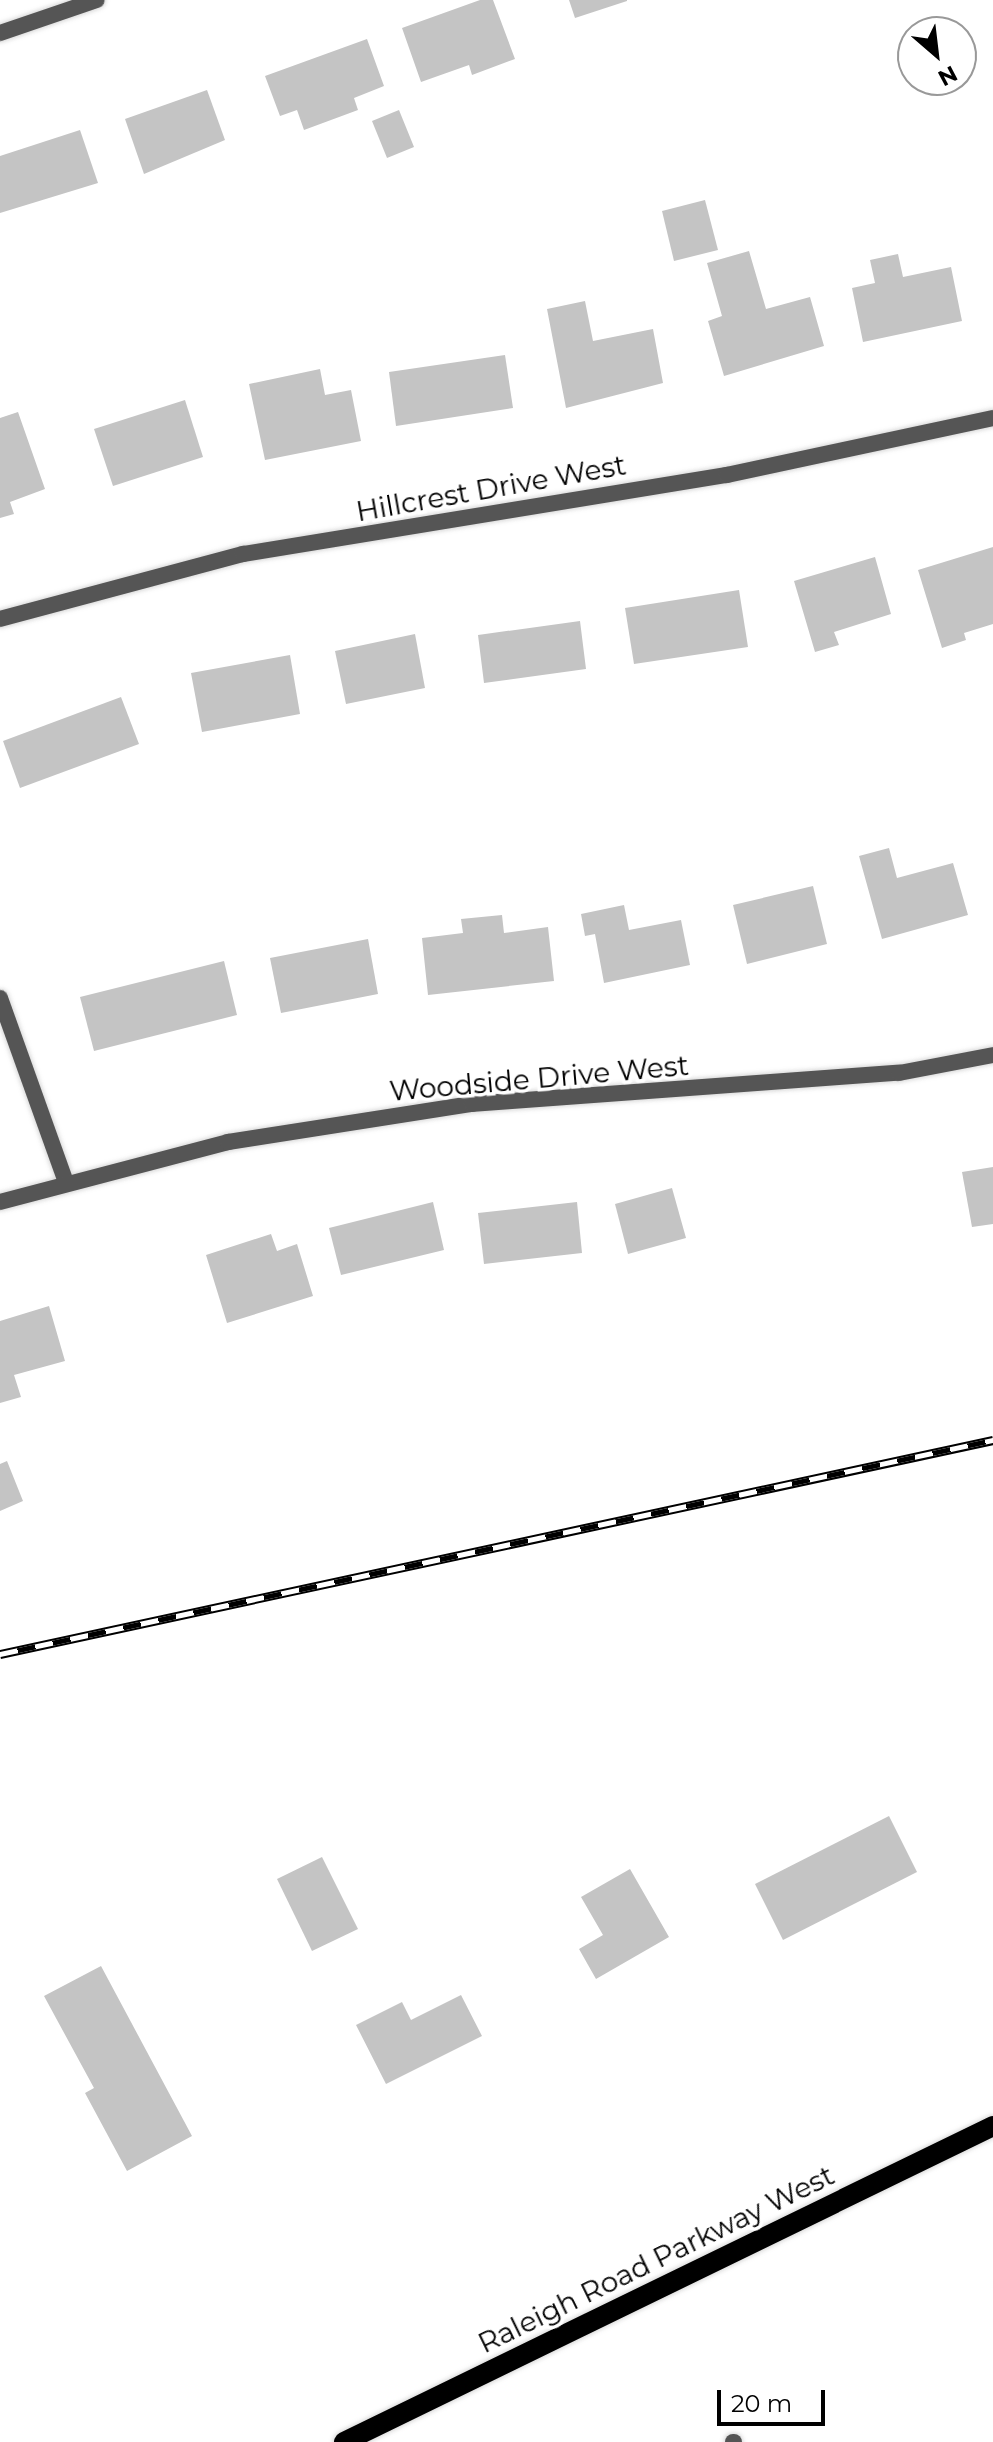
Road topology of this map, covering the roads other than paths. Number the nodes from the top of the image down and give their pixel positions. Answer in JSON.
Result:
{"nodes":[{"id":1,"x":97,"y":0,"type":"edge"},
{"id":2,"x":0,"y":33,"type":"edge"},
{"id":3,"x":993,"y":418,"type":"edge"},
{"id":4,"x":0,"y":619,"type":"edge"},
{"id":5,"x":0,"y":998,"type":"edge"},
{"id":6,"x":993,"y":1055,"type":"edge"},
{"id":7,"x":66,"y":1182,"type":"junction"},
{"id":8,"x":0,"y":1202,"type":"edge"},
{"id":9,"x":993,"y":2126,"type":"edge"},
{"id":10,"x":344,"y":2442,"type":"edge"}],
"edges":[{"from":1,"to":2,"type":"street"},
{"from":3,"to":4,"type":"street","name":"Hillcrest Drive West"},
{"from":5,"to":7,"type":"street"},
{"from":6,"to":7,"type":"street","name":"Woodside Drive West"},
{"from":7,"to":8,"type":"street","name":"Woodside Drive West"},
{"from":9,"to":10,"type":"main road","name":"Raleigh Road Parkway West"}]}
